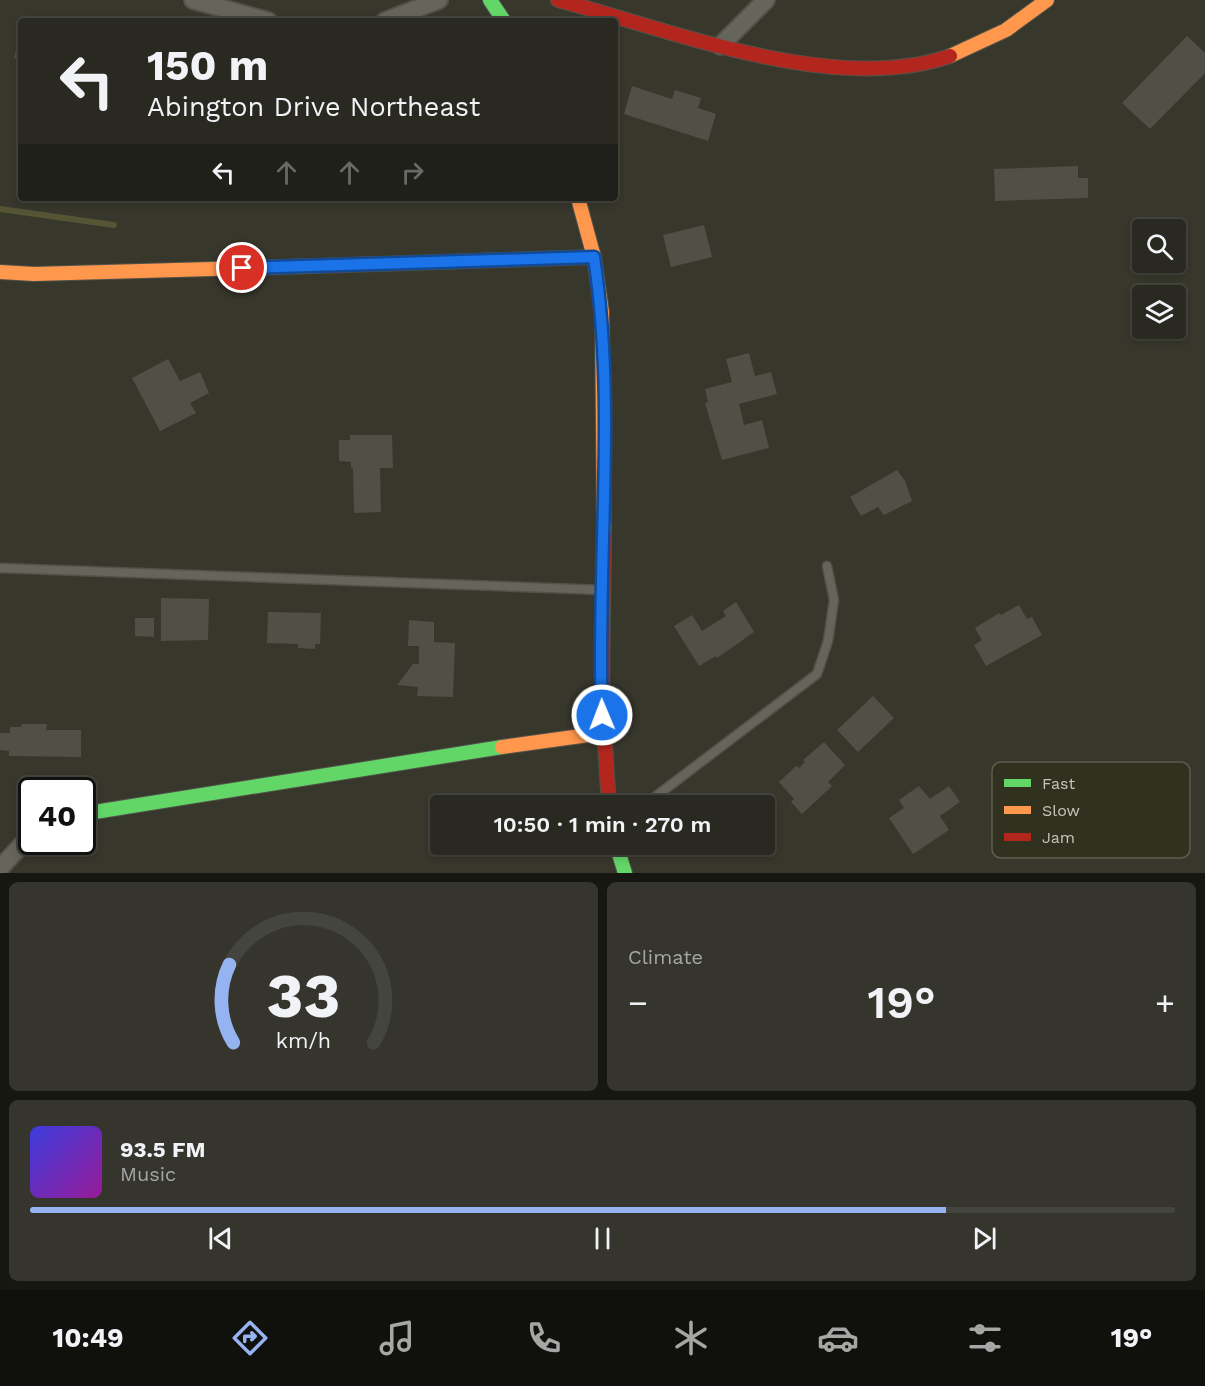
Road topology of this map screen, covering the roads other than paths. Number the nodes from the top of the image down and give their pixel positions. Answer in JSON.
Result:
{"nodes":[{"id":1,"x":193,"y":0,"type":"edge"},
{"id":2,"x":439,"y":0,"type":"edge"},
{"id":3,"x":490,"y":0,"type":"edge"},
{"id":4,"x":558,"y":0,"type":"edge"},
{"id":5,"x":766,"y":0,"type":"edge"},
{"id":6,"x":1047,"y":0,"type":"edge"},
{"id":7,"x":257,"y":18,"type":"edge"},
{"id":8,"x":394,"y":18,"type":"edge"},
{"id":9,"x":502,"y":18,"type":"edge"},
{"id":10,"x":720,"y":46,"type":"junction"},
{"id":11,"x":579,"y":201,"type":"edge"},
{"id":12,"x":594,"y":257,"type":"junction"},
{"id":13,"x":0,"y":272,"type":"edge"},
{"id":14,"x":827,"y":566,"type":"dead end"},
{"id":15,"x":0,"y":568,"type":"edge"},
{"id":16,"x":603,"y":590,"type":"junction"},
{"id":17,"x":603,"y":733,"type":"junction"},
{"id":18,"x":608,"y":795,"type":"edge"},
{"id":19,"x":658,"y":795,"type":"edge"},
{"id":20,"x":96,"y":812,"type":"edge"},
{"id":21,"x":18,"y":849,"type":"edge"},
{"id":22,"x":619,"y":855,"type":"edge"},
{"id":23,"x":0,"y":868,"type":"edge"},
{"id":24,"x":625,"y":873,"type":"edge"}],
"edges":[{"from":1,"to":7,"type":"street"},
{"from":2,"to":8,"type":"street"},
{"from":3,"to":9,"type":"street"},
{"from":4,"to":10,"type":"street"},
{"from":5,"to":10,"type":"street"},
{"from":6,"to":10,"type":"street"},
{"from":11,"to":12,"type":"street"},
{"from":12,"to":13,"type":"street"},
{"from":12,"to":16,"type":"street"},
{"from":14,"to":19,"type":"lane"},
{"from":15,"to":16,"type":"lane"},
{"from":16,"to":17,"type":"street"},
{"from":17,"to":18,"type":"street"},
{"from":17,"to":20,"type":"street"},
{"from":21,"to":23,"type":"street"},
{"from":22,"to":24,"type":"street"}]}
